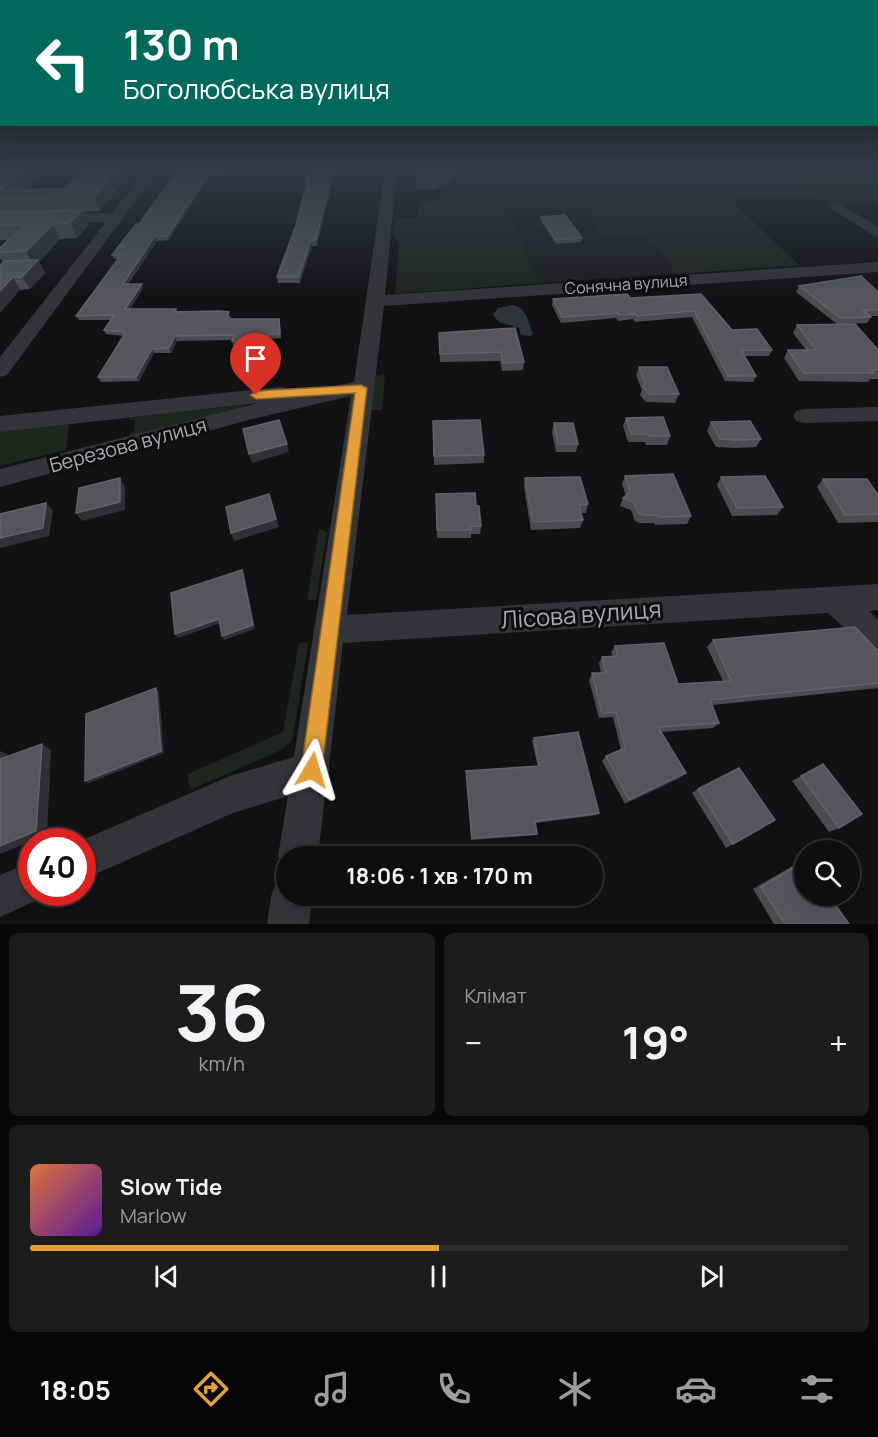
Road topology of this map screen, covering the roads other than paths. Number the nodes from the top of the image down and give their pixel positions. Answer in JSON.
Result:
{"nodes":[{"id":1,"x":121,"y":212,"type":"edge"},
{"id":2,"x":386,"y":212,"type":"edge"},
{"id":3,"x":846,"y":212,"type":"edge"},
{"id":4,"x":117,"y":217,"type":"junction"},
{"id":5,"x":0,"y":220,"type":"edge"},
{"id":6,"x":878,"y":234,"type":"edge"},
{"id":7,"x":878,"y":267,"type":"edge"},
{"id":8,"x":375,"y":301,"type":"junction"},
{"id":9,"x":0,"y":370,"type":"edge"},
{"id":10,"x":352,"y":389,"type":"junction"},
{"id":11,"x":878,"y":414,"type":"edge"},
{"id":12,"x":804,"y":416,"type":"dead end"},
{"id":13,"x":0,"y":424,"type":"edge"},
{"id":14,"x":0,"y":478,"type":"edge"},
{"id":15,"x":878,"y":597,"type":"edge"},
{"id":16,"x":833,"y":599,"type":"junction"},
{"id":17,"x":330,"y":630,"type":"junction"},
{"id":18,"x":878,"y":643,"type":"edge"},
{"id":19,"x":312,"y":770,"type":"junction"},
{"id":20,"x":300,"y":846,"type":"edge"},
{"id":21,"x":96,"y":854,"type":"edge"},
{"id":22,"x":18,"y":888,"type":"edge"},
{"id":23,"x":0,"y":896,"type":"edge"},
{"id":24,"x":291,"y":906,"type":"edge"},
{"id":25,"x":288,"y":924,"type":"edge"}],
"edges":[{"from":1,"to":4,"type":"street"},
{"from":2,"to":8,"type":"street"},
{"from":3,"to":6,"type":"street"},
{"from":4,"to":5,"type":"street"},
{"from":4,"to":9,"type":"street"},
{"from":7,"to":8,"type":"street","name":"Сонячна вулиця"},
{"from":8,"to":10,"type":"street"},
{"from":10,"to":13,"type":"street"},
{"from":10,"to":14,"type":"street","name":"Березова вулиця"},
{"from":10,"to":17,"type":"street"},
{"from":11,"to":12,"type":"street"},
{"from":15,"to":16,"type":"street","name":"Лісова вулиця"},
{"from":16,"to":17,"type":"street","name":"Лісова вулиця"},
{"from":16,"to":18,"type":"street"},
{"from":17,"to":19,"type":"street"},
{"from":19,"to":20,"type":"street"},
{"from":19,"to":21,"type":"street"},
{"from":22,"to":23,"type":"street"},
{"from":24,"to":25,"type":"street"}]}
